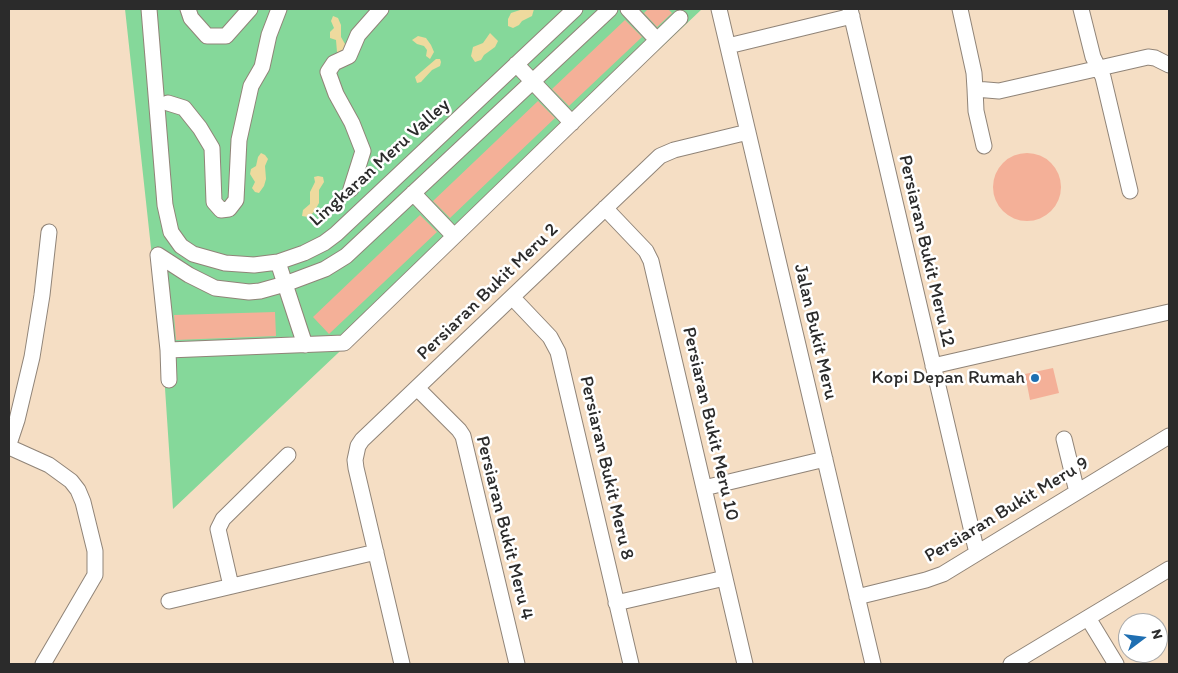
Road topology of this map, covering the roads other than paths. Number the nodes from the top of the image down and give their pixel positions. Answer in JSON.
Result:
{"nodes":[{"id":1,"x":149,"y":9,"type":"edge"},
{"id":2,"x":188,"y":9,"type":"edge"},
{"id":3,"x":250,"y":9,"type":"edge"},
{"id":4,"x":279,"y":9,"type":"edge"},
{"id":5,"x":381,"y":9,"type":"edge"},
{"id":6,"x":575,"y":9,"type":"edge"},
{"id":7,"x":610,"y":9,"type":"edge"},
{"id":8,"x":628,"y":9,"type":"edge"},
{"id":9,"x":719,"y":9,"type":"edge"},
{"id":10,"x":960,"y":9,"type":"edge"},
{"id":11,"x":1081,"y":9,"type":"edge"},
{"id":12,"x":851,"y":12,"type":"edge"},
{"id":13,"x":680,"y":18,"type":"dead end"},
{"id":14,"x":657,"y":40,"type":"junction"},
{"id":15,"x":728,"y":46,"type":"junction"},
{"id":16,"x":516,"y":64,"type":"junction"},
{"id":17,"x":1169,"y":65,"type":"edge"},
{"id":18,"x":1098,"y":68,"type":"junction"},
{"id":19,"x":532,"y":81,"type":"junction"},
{"id":20,"x":976,"y":89,"type":"junction"},
{"id":21,"x":168,"y":103,"type":"dead end"},
{"id":22,"x":572,"y":123,"type":"junction"},
{"id":23,"x":748,"y":132,"type":"junction"},
{"id":24,"x":984,"y":146,"type":"dead end"},
{"id":25,"x":351,"y":188,"type":"dead end"},
{"id":26,"x":1130,"y":191,"type":"dead end"},
{"id":27,"x":413,"y":193,"type":"junction"},
{"id":28,"x":605,"y":208,"type":"junction"},
{"id":29,"x":49,"y":232,"type":"dead end"},
{"id":30,"x":454,"y":236,"type":"junction"},
{"id":31,"x":278,"y":262,"type":"junction"},
{"id":32,"x":285,"y":284,"type":"junction"},
{"id":33,"x":512,"y":297,"type":"junction"},
{"id":34,"x":1169,"y":312,"type":"edge"},
{"id":35,"x":305,"y":345,"type":"junction"},
{"id":36,"x":168,"y":350,"type":"junction"},
{"id":37,"x":932,"y":366,"type":"junction"},
{"id":38,"x":170,"y":380,"type":"dead end"},
{"id":39,"x":417,"y":388,"type":"junction"},
{"id":40,"x":1169,"y":436,"type":"edge"},
{"id":41,"x":1064,"y":440,"type":"dead end"},
{"id":42,"x":9,"y":445,"type":"edge"},
{"id":43,"x":288,"y":455,"type":"dead end"},
{"id":44,"x":824,"y":459,"type":"junction"},
{"id":45,"x":704,"y":488,"type":"junction"},
{"id":46,"x":1077,"y":492,"type":"junction"},
{"id":47,"x":376,"y":552,"type":"junction"},
{"id":48,"x":977,"y":553,"type":"junction"},
{"id":49,"x":1169,"y":569,"type":"edge"},
{"id":50,"x":725,"y":578,"type":"junction"},
{"id":51,"x":231,"y":586,"type":"junction"},
{"id":52,"x":857,"y":597,"type":"junction"},
{"id":53,"x":168,"y":601,"type":"dead end"},
{"id":54,"x":616,"y":603,"type":"junction"},
{"id":55,"x":1088,"y":618,"type":"junction"},
{"id":56,"x":43,"y":664,"type":"edge"},
{"id":57,"x":402,"y":664,"type":"edge"},
{"id":58,"x":517,"y":664,"type":"edge"},
{"id":59,"x":631,"y":664,"type":"edge"},
{"id":60,"x":745,"y":664,"type":"edge"},
{"id":61,"x":873,"y":664,"type":"edge"},
{"id":62,"x":1011,"y":664,"type":"edge"},
{"id":63,"x":1116,"y":664,"type":"edge"}],
"edges":[{"from":1,"to":31,"type":"street","name":"Lingkaran Meru Valley"},
{"from":2,"to":3,"type":"street"},
{"from":4,"to":21,"type":"street"},
{"from":5,"to":25,"type":"street"},
{"from":6,"to":16,"type":"street","name":"Lingkaran Meru Valley"},
{"from":7,"to":19,"type":"street"},
{"from":8,"to":14,"type":"street"},
{"from":9,"to":15,"type":"street","name":"Jalan Bukit Meru"},
{"from":10,"to":20,"type":"street"},
{"from":11,"to":18,"type":"street"},
{"from":12,"to":15,"type":"street","name":"Persiaran Bukit Meru 12"},
{"from":12,"to":37,"type":"street","name":"Persiaran Bukit Meru 12"},
{"from":13,"to":14,"type":"street"},
{"from":14,"to":22,"type":"street"},
{"from":15,"to":23,"type":"street","name":"Jalan Bukit Meru"},
{"from":16,"to":19,"type":"street"},
{"from":16,"to":31,"type":"street","name":"Lingkaran Meru Valley"},
{"from":17,"to":18,"type":"street"},
{"from":18,"to":20,"type":"street"},
{"from":18,"to":26,"type":"street"},
{"from":19,"to":22,"type":"street"},
{"from":19,"to":27,"type":"street"},
{"from":20,"to":24,"type":"street"},
{"from":22,"to":30,"type":"street"},
{"from":23,"to":28,"type":"street","name":"Persiaran Bukit Meru 2"},
{"from":23,"to":44,"type":"street","name":"Jalan Bukit Meru"},
{"from":27,"to":30,"type":"street"},
{"from":27,"to":32,"type":"street"},
{"from":28,"to":33,"type":"street","name":"Persiaran Bukit Meru 2"},
{"from":28,"to":45,"type":"street","name":"Persiaran Bukit Meru 10"},
{"from":29,"to":42,"type":"street"},
{"from":30,"to":35,"type":"street"},
{"from":31,"to":32,"type":"street"},
{"from":32,"to":35,"type":"street"},
{"from":32,"to":36,"type":"street"},
{"from":33,"to":39,"type":"street","name":"Persiaran Bukit Meru 2"},
{"from":33,"to":54,"type":"street","name":"Persiaran Bukit Meru 8"},
{"from":34,"to":37,"type":"street"},
{"from":35,"to":36,"type":"street"},
{"from":36,"to":38,"type":"street"},
{"from":37,"to":48,"type":"street","name":"Persiaran Bukit Meru 12"},
{"from":39,"to":47,"type":"street","name":"Persiaran Bukit Meru 2"},
{"from":39,"to":58,"type":"street","name":"Persiaran Bukit Meru 4"},
{"from":40,"to":46,"type":"street","name":"Persiaran Bukit Meru 9"},
{"from":41,"to":46,"type":"street"},
{"from":42,"to":56,"type":"street"},
{"from":43,"to":51,"type":"street"},
{"from":44,"to":45,"type":"street"},
{"from":44,"to":52,"type":"street","name":"Jalan Bukit Meru"},
{"from":45,"to":50,"type":"street","name":"Persiaran Bukit Meru 10"},
{"from":46,"to":48,"type":"street","name":"Persiaran Bukit Meru 9"},
{"from":47,"to":51,"type":"street"},
{"from":47,"to":57,"type":"street","name":"Persiaran Bukit Meru 2"},
{"from":48,"to":52,"type":"street","name":"Persiaran Bukit Meru 9"},
{"from":49,"to":55,"type":"street"},
{"from":50,"to":54,"type":"street"},
{"from":50,"to":60,"type":"street","name":"Persiaran Bukit Meru 10"},
{"from":51,"to":53,"type":"street"},
{"from":52,"to":61,"type":"street","name":"Jalan Bukit Meru"},
{"from":54,"to":59,"type":"street","name":"Persiaran Bukit Meru 8"},
{"from":55,"to":62,"type":"street"},
{"from":55,"to":63,"type":"street"}]}
